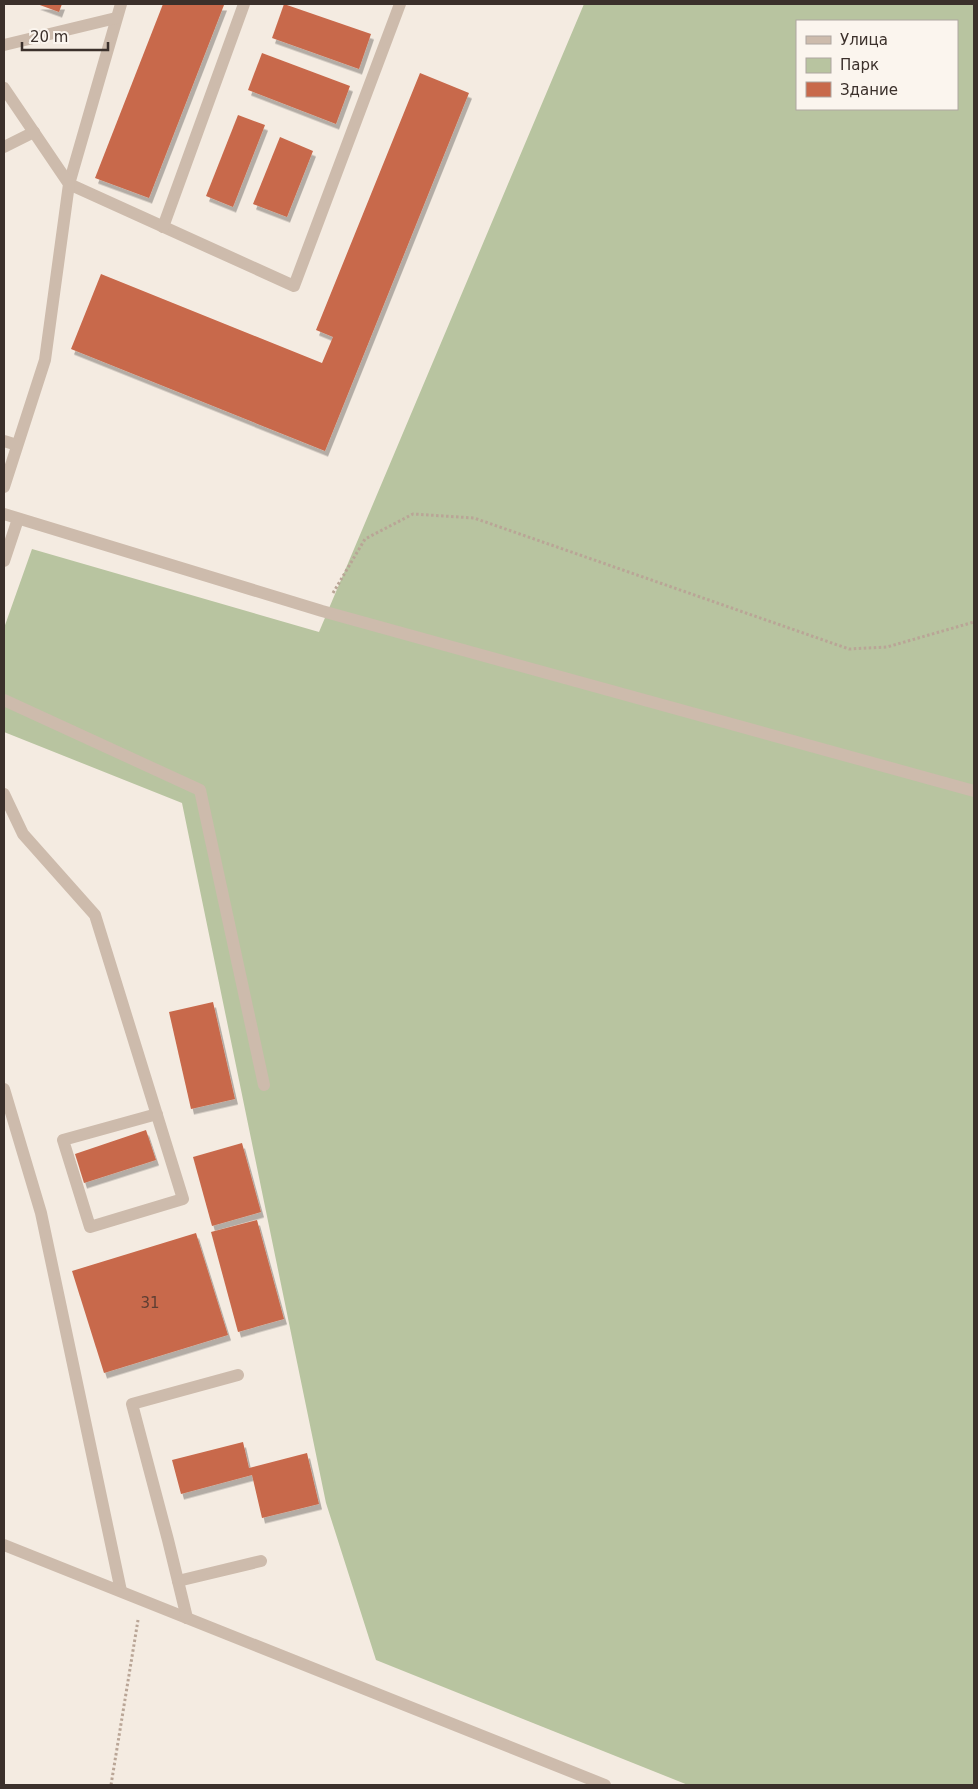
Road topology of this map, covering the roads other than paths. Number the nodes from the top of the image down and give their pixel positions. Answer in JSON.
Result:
{"nodes":[{"id":1,"x":120,"y":4,"type":"edge"},
{"id":2,"x":244,"y":4,"type":"edge"},
{"id":3,"x":400,"y":4,"type":"edge"},
{"id":4,"x":116,"y":18,"type":"junction"},
{"id":5,"x":4,"y":45,"type":"edge"},
{"id":6,"x":4,"y":88,"type":"edge"},
{"id":7,"x":34,"y":132,"type":"junction"},
{"id":8,"x":4,"y":147,"type":"edge"},
{"id":9,"x":69,"y":184,"type":"junction"},
{"id":10,"x":163,"y":227,"type":"junction"},
{"id":11,"x":4,"y":441,"type":"edge"},
{"id":12,"x":17,"y":445,"type":"junction"},
{"id":13,"x":4,"y":486,"type":"edge"},
{"id":14,"x":4,"y":514,"type":"edge"},
{"id":15,"x":18,"y":519,"type":"junction"},
{"id":16,"x":4,"y":561,"type":"edge"},
{"id":17,"x":4,"y":700,"type":"edge"},
{"id":18,"x":974,"y":791,"type":"edge"},
{"id":19,"x":4,"y":794,"type":"edge"},
{"id":20,"x":264,"y":1085,"type":"dead end"},
{"id":21,"x":4,"y":1090,"type":"edge"},
{"id":22,"x":157,"y":1114,"type":"junction"},
{"id":23,"x":238,"y":1375,"type":"dead end"},
{"id":24,"x":4,"y":1544,"type":"edge"},
{"id":25,"x":261,"y":1561,"type":"dead end"},
{"id":26,"x":178,"y":1581,"type":"junction"},
{"id":27,"x":121,"y":1592,"type":"junction"},
{"id":28,"x":187,"y":1618,"type":"junction"},
{"id":29,"x":605,"y":1785,"type":"edge"}],
"edges":[{"from":1,"to":4,"type":"lane"},
{"from":2,"to":10,"type":"lane"},
{"from":3,"to":10,"type":"lane"},
{"from":4,"to":5,"type":"lane"},
{"from":4,"to":9,"type":"lane"},
{"from":6,"to":7,"type":"lane"},
{"from":7,"to":8,"type":"lane"},
{"from":7,"to":9,"type":"lane"},
{"from":9,"to":10,"type":"lane"},
{"from":9,"to":12,"type":"lane"},
{"from":11,"to":12,"type":"lane"},
{"from":12,"to":13,"type":"lane"},
{"from":14,"to":15,"type":"lane"},
{"from":15,"to":16,"type":"lane"},
{"from":15,"to":18,"type":"lane"},
{"from":17,"to":20,"type":"lane"},
{"from":19,"to":22,"type":"lane"},
{"from":21,"to":27,"type":"lane"},
{"from":22,"to":22,"type":"lane"},
{"from":23,"to":26,"type":"lane"},
{"from":24,"to":27,"type":"lane"},
{"from":25,"to":26,"type":"lane"},
{"from":26,"to":28,"type":"lane"},
{"from":27,"to":28,"type":"lane"},
{"from":28,"to":29,"type":"lane"}]}
